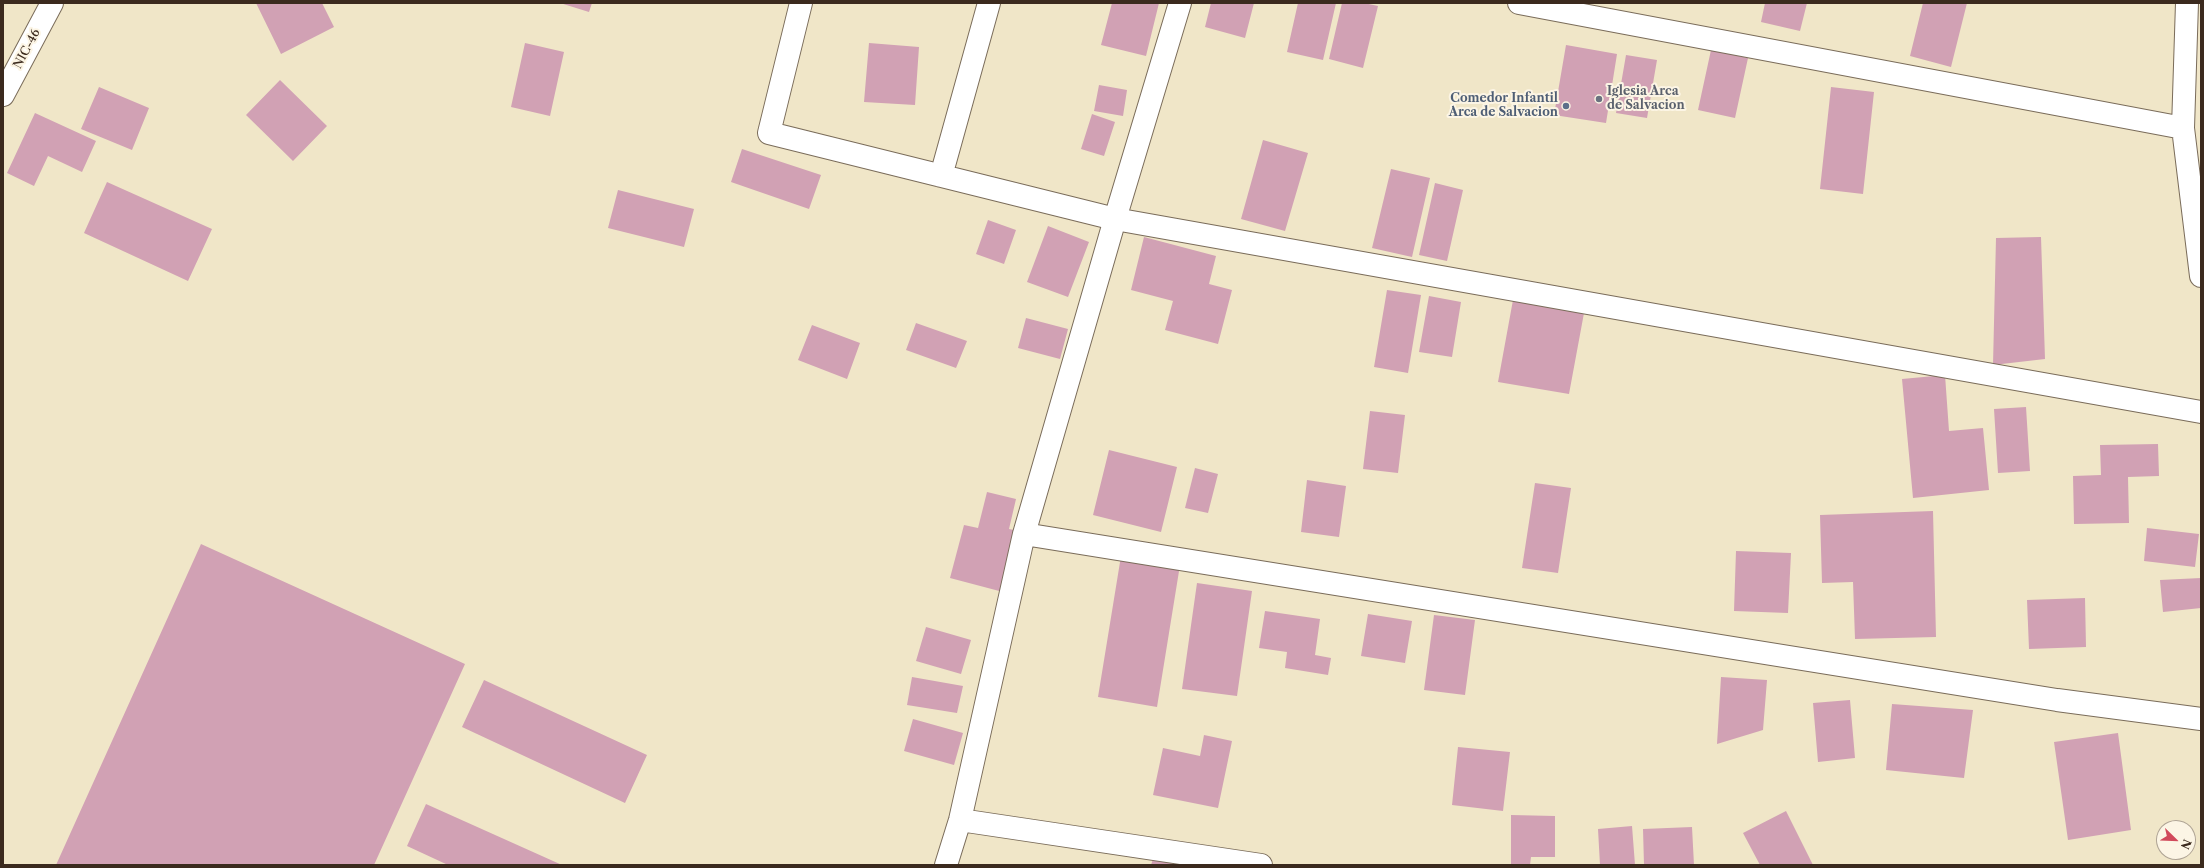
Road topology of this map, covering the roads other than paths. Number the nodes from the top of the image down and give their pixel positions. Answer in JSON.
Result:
{"nodes":[{"id":1,"x":52,"y":3,"type":"edge"},
{"id":2,"x":801,"y":3,"type":"edge"},
{"id":3,"x":989,"y":3,"type":"edge"},
{"id":4,"x":1180,"y":3,"type":"edge"},
{"id":5,"x":1519,"y":3,"type":"edge"},
{"id":6,"x":2187,"y":3,"type":"edge"},
{"id":7,"x":3,"y":95,"type":"edge"},
{"id":8,"x":2182,"y":128,"type":"junction"},
{"id":9,"x":941,"y":176,"type":"junction"},
{"id":10,"x":1115,"y":219,"type":"junction"},
{"id":11,"x":2201,"y":276,"type":"edge"},
{"id":12,"x":2201,"y":412,"type":"edge"},
{"id":13,"x":1024,"y":534,"type":"junction"},
{"id":14,"x":2201,"y":719,"type":"edge"},
{"id":15,"x":960,"y":820,"type":"junction"},
{"id":16,"x":946,"y":865,"type":"edge"},
{"id":17,"x":1261,"y":865,"type":"edge"}],
"edges":[{"from":1,"to":7,"type":"street","name":"NIC-46","number":"NIC-46"},
{"from":2,"to":9,"type":"street"},
{"from":3,"to":9,"type":"street"},
{"from":4,"to":10,"type":"street"},
{"from":5,"to":8,"type":"street"},
{"from":6,"to":8,"type":"street"},
{"from":8,"to":11,"type":"street"},
{"from":9,"to":10,"type":"street"},
{"from":10,"to":12,"type":"street"},
{"from":10,"to":13,"type":"street"},
{"from":13,"to":14,"type":"street"},
{"from":13,"to":15,"type":"street"},
{"from":15,"to":16,"type":"street"},
{"from":15,"to":17,"type":"street"}]}
